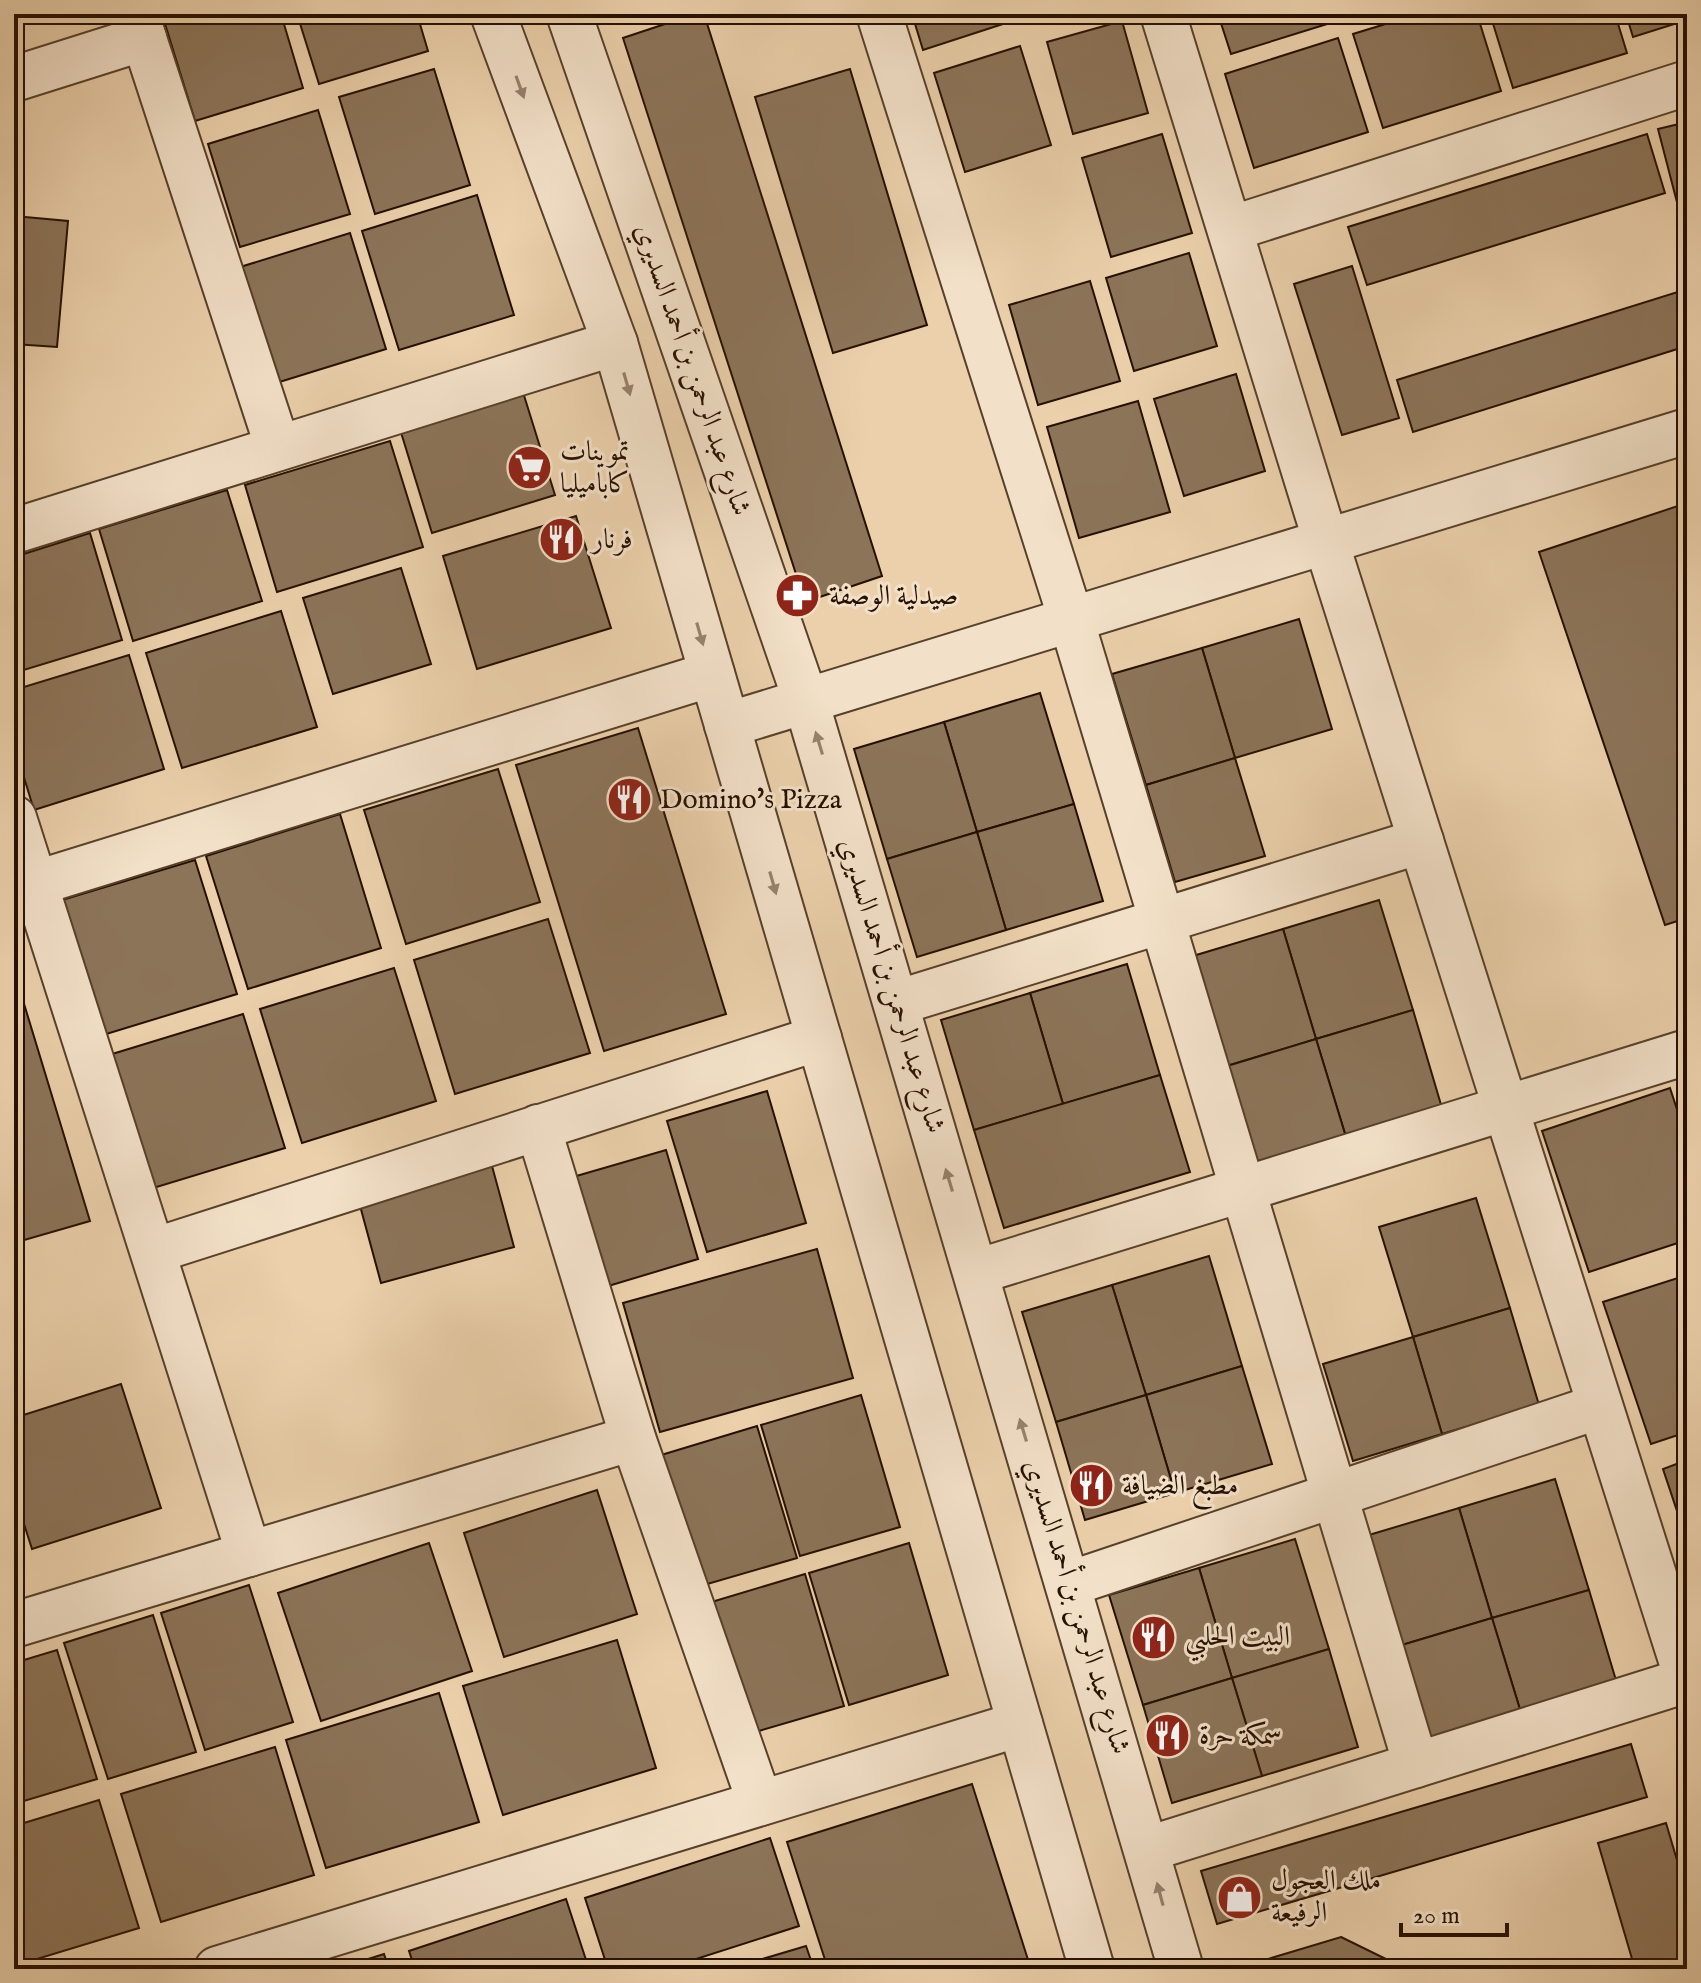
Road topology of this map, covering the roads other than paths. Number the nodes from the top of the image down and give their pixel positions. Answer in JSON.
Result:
{"nodes":[{"id":1,"x":493,"y":14,"type":"edge"},
{"id":2,"x":569,"y":14,"type":"edge"},
{"id":3,"x":879,"y":14,"type":"edge"},
{"id":4,"x":1163,"y":14,"type":"edge"},
{"id":5,"x":140,"y":26,"type":"edge"},
{"id":6,"x":14,"y":79,"type":"edge"},
{"id":7,"x":1687,"y":83,"type":"edge"},
{"id":8,"x":1230,"y":229,"type":"junction"},
{"id":9,"x":615,"y":343,"type":"junction"},
{"id":10,"x":1687,"y":431,"type":"edge"},
{"id":11,"x":278,"y":448,"type":"junction"},
{"id":12,"x":14,"y":531,"type":"edge"},
{"id":13,"x":1326,"y":542,"type":"junction"},
{"id":14,"x":1071,"y":619,"type":"junction"},
{"id":15,"x":712,"y":674,"type":"junction"},
{"id":16,"x":806,"y":701,"type":"junction"},
{"id":17,"x":727,"y":725,"type":"junction"},
{"id":18,"x":14,"y":818,"type":"edge"},
{"id":19,"x":1421,"y":841,"type":"junction"},
{"id":20,"x":24,"y":887,"type":"edge"},
{"id":21,"x":1162,"y":921,"type":"junction"},
{"id":22,"x":896,"y":1003,"type":"junction"},
{"id":23,"x":819,"y":1038,"type":"junction"},
{"id":24,"x":1687,"y":1052,"type":"edge"},
{"id":25,"x":1506,"y":1108,"type":"junction"},
{"id":26,"x":538,"y":1127,"type":"junction"},
{"id":27,"x":1243,"y":1190,"type":"junction"},
{"id":28,"x":153,"y":1251,"type":"junction"},
{"id":29,"x":976,"y":1272,"type":"junction"},
{"id":30,"x":1600,"y":1406,"type":"junction"},
{"id":31,"x":633,"y":1438,"type":"junction"},
{"id":32,"x":1335,"y":1494,"type":"junction"},
{"id":33,"x":249,"y":1554,"type":"junction"},
{"id":34,"x":1069,"y":1584,"type":"junction"},
{"id":35,"x":14,"y":1625,"type":"edge"},
{"id":36,"x":1687,"y":1679,"type":"edge"},
{"id":37,"x":1020,"y":1724,"type":"junction"},
{"id":38,"x":1416,"y":1765,"type":"junction"},
{"id":39,"x":760,"y":1803,"type":"junction"},
{"id":40,"x":1148,"y":1849,"type":"junction"},
{"id":41,"x":217,"y":1969,"type":"edge"},
{"id":42,"x":1092,"y":1969,"type":"edge"},
{"id":43,"x":1181,"y":1969,"type":"edge"}],
"edges":[{"from":1,"to":9,"type":"street","one_way":true},
{"from":2,"to":16,"type":"street","name":"شارع عبد الرحمن بن أحمد السديري"},
{"from":3,"to":14,"type":"street"},
{"from":4,"to":8,"type":"street"},
{"from":5,"to":6,"type":"street"},
{"from":5,"to":11,"type":"street"},
{"from":7,"to":8,"type":"street"},
{"from":8,"to":13,"type":"street"},
{"from":9,"to":11,"type":"street"},
{"from":9,"to":15,"type":"street","one_way":true},
{"from":10,"to":13,"type":"street"},
{"from":11,"to":12,"type":"street"},
{"from":13,"to":14,"type":"street"},
{"from":13,"to":19,"type":"street"},
{"from":14,"to":16,"type":"street"},
{"from":14,"to":21,"type":"street"},
{"from":15,"to":17,"type":"street"},
{"from":15,"to":20,"type":"street"},
{"from":16,"to":17,"type":"street"},
{"from":22,"to":16,"type":"street","name":"شارع عبد الرحمن بن أحمد السديري","one_way":true},
{"from":17,"to":23,"type":"street","one_way":true},
{"from":18,"to":20,"type":"street"},
{"from":19,"to":21,"type":"street"},
{"from":19,"to":25,"type":"street"},
{"from":20,"to":28,"type":"street"},
{"from":21,"to":22,"type":"street"},
{"from":21,"to":27,"type":"street"},
{"from":29,"to":22,"type":"street","name":"شارع عبد الرحمن بن أحمد السديري","one_way":true},
{"from":23,"to":26,"type":"street"},
{"from":23,"to":37,"type":"street"},
{"from":24,"to":25,"type":"street"},
{"from":25,"to":27,"type":"street"},
{"from":25,"to":30,"type":"street"},
{"from":26,"to":28,"type":"street"},
{"from":26,"to":31,"type":"street"},
{"from":27,"to":29,"type":"street"},
{"from":27,"to":32,"type":"street"},
{"from":28,"to":33,"type":"street"},
{"from":34,"to":29,"type":"street","name":"شارع عبد الرحمن بن أحمد السديري","one_way":true},
{"from":30,"to":32,"type":"street"},
{"from":30,"to":36,"type":"street"},
{"from":31,"to":33,"type":"street"},
{"from":31,"to":39,"type":"street"},
{"from":32,"to":34,"type":"street"},
{"from":32,"to":38,"type":"street"},
{"from":33,"to":35,"type":"street"},
{"from":34,"to":40,"type":"street","name":"شارع عبد الرحمن بن أحمد السديري"},
{"from":36,"to":38,"type":"street"},
{"from":37,"to":39,"type":"street"},
{"from":37,"to":42,"type":"street"},
{"from":38,"to":40,"type":"street"},
{"from":39,"to":41,"type":"street"},
{"from":43,"to":40,"type":"street","name":"شارع عبد الرحمن بن أحمد السديري","one_way":true}]}
